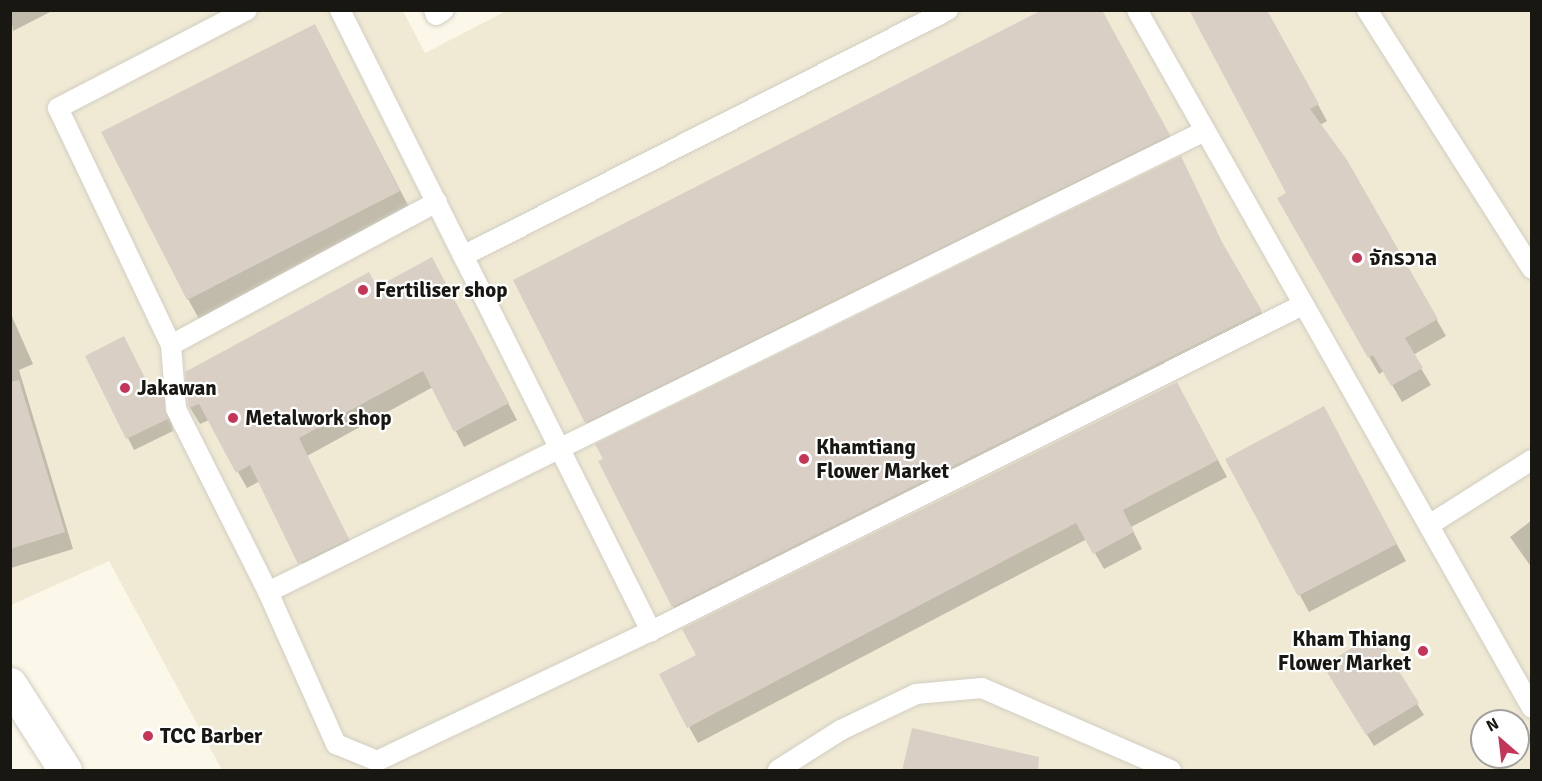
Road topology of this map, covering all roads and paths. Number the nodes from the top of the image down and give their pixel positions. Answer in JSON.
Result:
{"nodes":[{"id":1,"x":247,"y":10,"type":"edge"},
{"id":2,"x":340,"y":10,"type":"edge"},
{"id":3,"x":434,"y":10,"type":"edge"},
{"id":4,"x":444,"y":10,"type":"edge"},
{"id":5,"x":948,"y":10,"type":"edge"},
{"id":6,"x":1137,"y":10,"type":"edge"},
{"id":7,"x":1366,"y":10,"type":"edge"},
{"id":8,"x":1205,"y":131,"type":"junction"},
{"id":9,"x":437,"y":202,"type":"junction"},
{"id":10,"x":463,"y":256,"type":"junction"},
{"id":11,"x":1532,"y":269,"type":"edge"},
{"id":12,"x":1303,"y":305,"type":"junction"},
{"id":13,"x":171,"y":345,"type":"junction"},
{"id":14,"x":560,"y":449,"type":"junction"},
{"id":15,"x":1532,"y":460,"type":"edge"},
{"id":16,"x":1429,"y":525,"type":"junction"},
{"id":17,"x":268,"y":592,"type":"junction"},
{"id":18,"x":651,"y":631,"type":"junction"},
{"id":19,"x":10,"y":684,"type":"edge"},
{"id":20,"x":1532,"y":708,"type":"edge"},
{"id":21,"x":1144,"y":765,"type":"edge"},
{"id":22,"x":65,"y":771,"type":"edge"},
{"id":23,"x":778,"y":771,"type":"edge"},
{"id":24,"x":1171,"y":771,"type":"edge"}],
"edges":[{"from":1,"to":13,"type":"lane"},
{"from":2,"to":9,"type":"lane"},
{"from":3,"to":4,"type":"lane"},
{"from":5,"to":10,"type":"lane"},
{"from":6,"to":8,"type":"lane"},
{"from":7,"to":11,"type":"lane"},
{"from":8,"to":12,"type":"lane"},
{"from":8,"to":14,"type":"lane"},
{"from":9,"to":10,"type":"lane"},
{"from":9,"to":13,"type":"lane"},
{"from":10,"to":14,"type":"lane"},
{"from":12,"to":16,"type":"lane"},
{"from":12,"to":18,"type":"lane"},
{"from":13,"to":17,"type":"lane"},
{"from":14,"to":17,"type":"lane"},
{"from":14,"to":18,"type":"lane"},
{"from":15,"to":16,"type":"lane"},
{"from":16,"to":20,"type":"lane"},
{"from":17,"to":18,"type":"lane"},
{"from":19,"to":22,"type":"street"},
{"from":21,"to":23,"type":"lane"},
{"from":21,"to":24,"type":"lane"}]}
